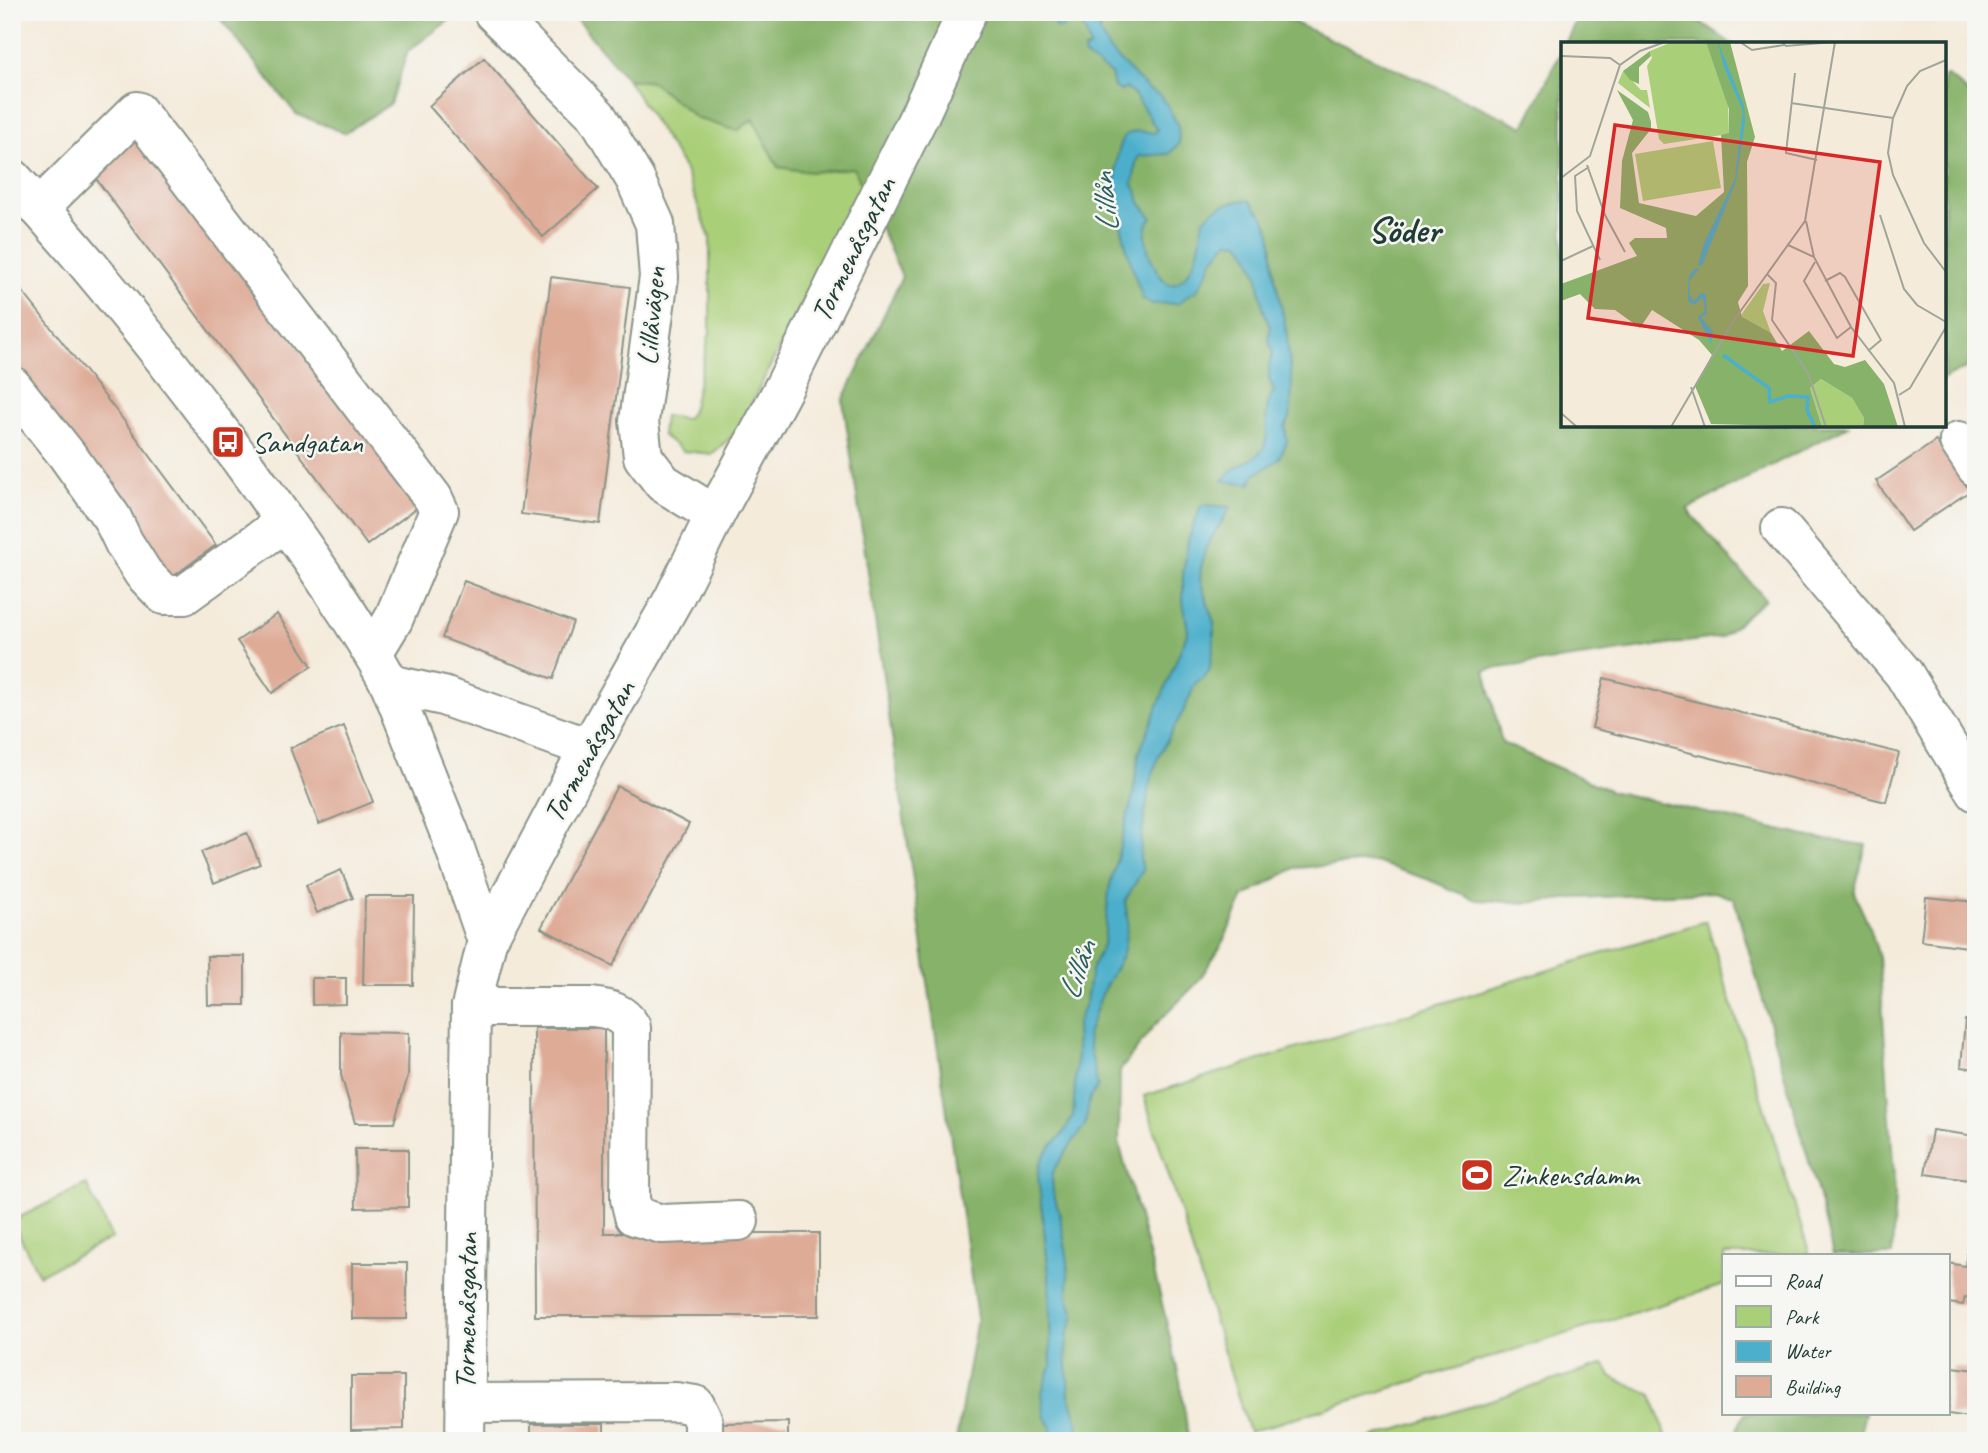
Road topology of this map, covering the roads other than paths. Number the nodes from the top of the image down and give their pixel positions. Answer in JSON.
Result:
{"nodes":[{"id":1,"x":493,"y":12,"type":"edge"},
{"id":2,"x":967,"y":12,"type":"edge"},
{"id":3,"x":12,"y":178,"type":"edge"},
{"id":4,"x":39,"y":208,"type":"junction"},
{"id":5,"x":12,"y":386,"type":"edge"},
{"id":6,"x":715,"y":515,"type":"junction"},
{"id":7,"x":285,"y":522,"type":"junction"},
{"id":8,"x":1781,"y":528,"type":"dead end"},
{"id":9,"x":381,"y":669,"type":"junction"},
{"id":10,"x":589,"y":748,"type":"junction"},
{"id":11,"x":1976,"y":792,"type":"edge"},
{"id":12,"x":487,"y":941,"type":"junction"},
{"id":13,"x":471,"y":1007,"type":"junction"},
{"id":14,"x":740,"y":1221,"type":"dead end"},
{"id":15,"x":466,"y":1403,"type":"junction"},
{"id":16,"x":465,"y":1441,"type":"edge"},
{"id":17,"x":703,"y":1441,"type":"edge"}],
"edges":[{"from":1,"to":6,"type":"street","name":"Lillåvägen"},
{"from":2,"to":6,"type":"street","name":"Tormenåsgatan"},
{"from":3,"to":4,"type":"street"},
{"from":4,"to":7,"type":"street"},
{"from":4,"to":9,"type":"street"},
{"from":5,"to":7,"type":"street"},
{"from":6,"to":10,"type":"street","name":"Tormenåsgatan"},
{"from":7,"to":9,"type":"street"},
{"from":8,"to":11,"type":"street"},
{"from":9,"to":10,"type":"street"},
{"from":9,"to":12,"type":"street"},
{"from":10,"to":12,"type":"street","name":"Tormenåsgatan"},
{"from":12,"to":13,"type":"street","name":"Tormenåsgatan"},
{"from":13,"to":14,"type":"street"},
{"from":13,"to":15,"type":"street","name":"Tormenåsgatan"},
{"from":15,"to":16,"type":"street","name":"Tormenåsgatan"},
{"from":15,"to":17,"type":"street"}]}
